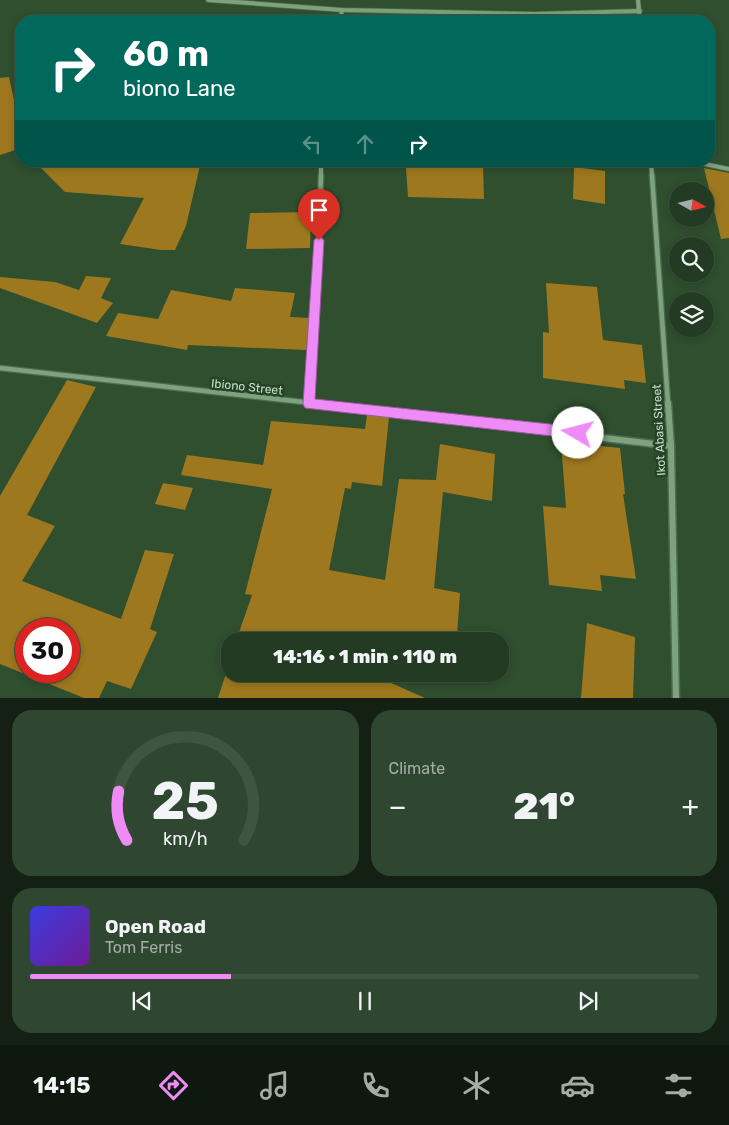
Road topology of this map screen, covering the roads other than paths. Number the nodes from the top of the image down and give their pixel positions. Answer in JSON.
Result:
{"nodes":[{"id":1,"x":208,"y":0,"type":"edge"},
{"id":2,"x":638,"y":0,"type":"edge"},
{"id":3,"x":342,"y":10,"type":"junction"},
{"id":4,"x":640,"y":11,"type":"junction"},
{"id":5,"x":341,"y":15,"type":"edge"},
{"id":6,"x":640,"y":15,"type":"edge"},
{"id":7,"x":321,"y":167,"type":"edge"},
{"id":8,"x":651,"y":167,"type":"edge"},
{"id":9,"x":715,"y":167,"type":"edge"},
{"id":10,"x":729,"y":170,"type":"edge"},
{"id":11,"x":0,"y":368,"type":"edge"},
{"id":12,"x":309,"y":404,"type":"junction"},
{"id":13,"x":671,"y":446,"type":"junction"},
{"id":14,"x":676,"y":698,"type":"edge"}],
"edges":[{"from":1,"to":3,"type":"street"},
{"from":2,"to":4,"type":"street"},
{"from":3,"to":4,"type":"street"},
{"from":3,"to":5,"type":"street"},
{"from":4,"to":6,"type":"street"},
{"from":7,"to":12,"type":"street"},
{"from":8,"to":13,"type":"street","name":"Ikot Abasi Street"},
{"from":9,"to":10,"type":"street"},
{"from":11,"to":12,"type":"street","name":"Ibiono Street"},
{"from":12,"to":13,"type":"street","name":"Ibiono Street"},
{"from":13,"to":14,"type":"street","name":"Ikot Abasi Street"}]}
